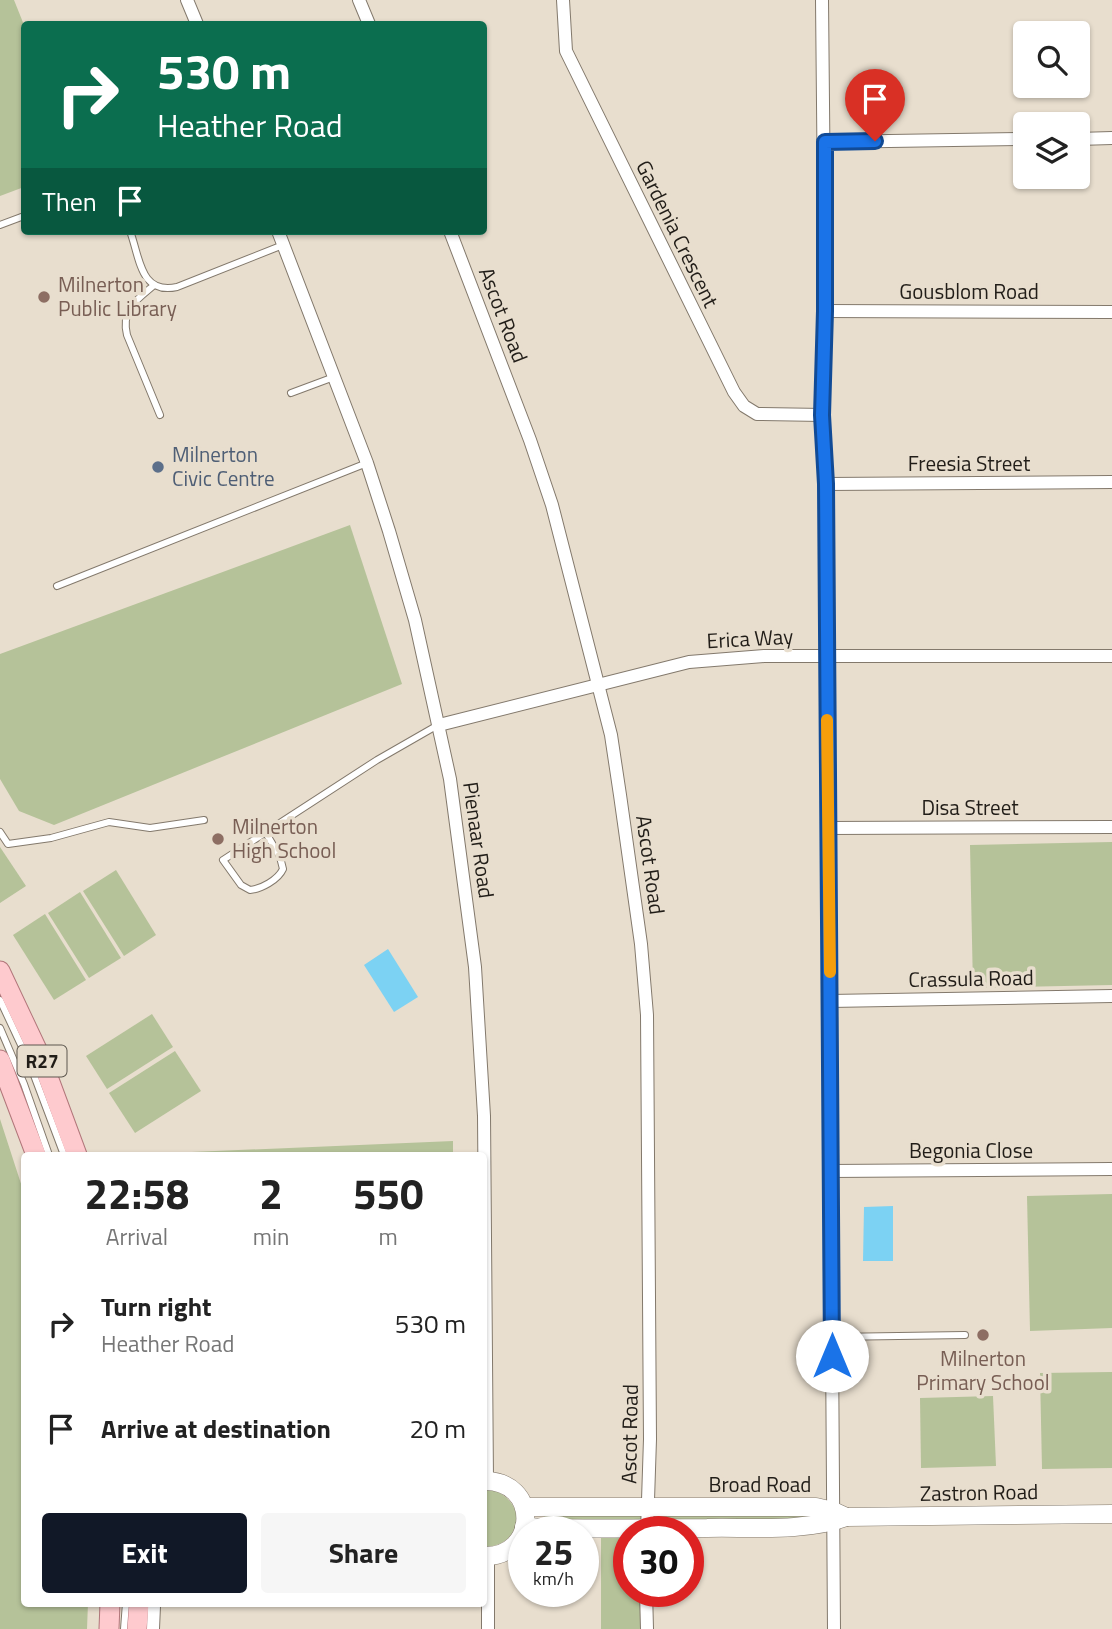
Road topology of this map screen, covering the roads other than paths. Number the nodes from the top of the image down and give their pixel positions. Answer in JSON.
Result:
{"nodes":[{"id":1,"x":187,"y":0,"type":"edge"},
{"id":2,"x":359,"y":0,"type":"edge"},
{"id":3,"x":564,"y":0,"type":"edge"},
{"id":4,"x":822,"y":0,"type":"edge"},
{"id":5,"x":196,"y":21,"type":"edge"},
{"id":6,"x":368,"y":21,"type":"edge"},
{"id":7,"x":1112,"y":138,"type":"edge"},
{"id":8,"x":1013,"y":139,"type":"edge"},
{"id":9,"x":1090,"y":139,"type":"edge"},
{"id":10,"x":825,"y":142,"type":"junction"},
{"id":11,"x":21,"y":217,"type":"edge"},
{"id":12,"x":0,"y":225,"type":"edge"},
{"id":13,"x":131,"y":235,"type":"edge"},
{"id":14,"x":279,"y":235,"type":"edge"},
{"id":15,"x":452,"y":235,"type":"edge"},
{"id":16,"x":283,"y":245,"type":"junction"},
{"id":17,"x":153,"y":286,"type":"junction"},
{"id":18,"x":825,"y":311,"type":"junction"},
{"id":19,"x":1112,"y":312,"type":"edge"},
{"id":20,"x":334,"y":377,"type":"junction"},
{"id":21,"x":291,"y":393,"type":"dead end"},
{"id":22,"x":160,"y":415,"type":"dead end"},
{"id":23,"x":822,"y":415,"type":"junction"},
{"id":24,"x":367,"y":463,"type":"junction"},
{"id":25,"x":1112,"y":482,"type":"edge"},
{"id":26,"x":826,"y":484,"type":"junction"},
{"id":27,"x":57,"y":586,"type":"dead end"},
{"id":28,"x":826,"y":656,"type":"junction"},
{"id":29,"x":1112,"y":656,"type":"edge"},
{"id":30,"x":599,"y":685,"type":"junction"},
{"id":31,"x":439,"y":725,"type":"junction"},
{"id":32,"x":204,"y":820,"type":"dead end"},
{"id":33,"x":1112,"y":827,"type":"edge"},
{"id":34,"x":828,"y":828,"type":"junction"},
{"id":35,"x":0,"y":832,"type":"edge"},
{"id":36,"x":266,"y":833,"type":"junction"},
{"id":37,"x":0,"y":971,"type":"edge"},
{"id":38,"x":1112,"y":996,"type":"edge"},
{"id":39,"x":0,"y":1000,"type":"edge"},
{"id":40,"x":830,"y":1001,"type":"junction"},
{"id":41,"x":0,"y":1028,"type":"edge"},
{"id":42,"x":0,"y":1060,"type":"edge"},
{"id":43,"x":35,"y":1152,"type":"edge"},
{"id":44,"x":48,"y":1152,"type":"edge"},
{"id":45,"x":63,"y":1152,"type":"edge"},
{"id":46,"x":76,"y":1152,"type":"edge"},
{"id":47,"x":484,"y":1152,"type":"edge"},
{"id":48,"x":1112,"y":1169,"type":"edge"},
{"id":49,"x":830,"y":1171,"type":"junction"},
{"id":50,"x":964,"y":1335,"type":"dead end"},
{"id":51,"x":832,"y":1337,"type":"junction"},
{"id":52,"x":487,"y":1481,"type":"edge"},
{"id":53,"x":648,"y":1506,"type":"junction"},
{"id":54,"x":524,"y":1507,"type":"junction"},
{"id":55,"x":1112,"y":1514,"type":"edge"},
{"id":56,"x":524,"y":1516,"type":"edge"},
{"id":57,"x":648,"y":1516,"type":"edge"},
{"id":58,"x":838,"y":1516,"type":"junction"},
{"id":59,"x":704,"y":1529,"type":"edge"},
{"id":60,"x":508,"y":1550,"type":"edge"},
{"id":61,"x":487,"y":1556,"type":"edge"},
{"id":62,"x":110,"y":1607,"type":"edge"},
{"id":63,"x":126,"y":1607,"type":"edge"},
{"id":64,"x":145,"y":1607,"type":"edge"},
{"id":65,"x":147,"y":1607,"type":"edge"},
{"id":66,"x":486,"y":1607,"type":"edge"},
{"id":67,"x":646,"y":1607,"type":"edge"},
{"id":68,"x":487,"y":1627,"type":"edge"},
{"id":69,"x":109,"y":1629,"type":"edge"},
{"id":70,"x":124,"y":1629,"type":"edge"},
{"id":71,"x":137,"y":1629,"type":"edge"},
{"id":72,"x":153,"y":1629,"type":"edge"},
{"id":73,"x":647,"y":1629,"type":"edge"},
{"id":74,"x":834,"y":1629,"type":"edge"}],
"edges":[{"from":1,"to":5,"type":"street"},
{"from":2,"to":6,"type":"street"},
{"from":3,"to":23,"type":"street","name":"Gardenia Crescent"},
{"from":4,"to":10,"type":"street"},
{"from":7,"to":9,"type":"street"},
{"from":8,"to":10,"type":"street"},
{"from":10,"to":18,"type":"street"},
{"from":11,"to":12,"type":"lane"},
{"from":13,"to":17,"type":"lane"},
{"from":14,"to":16,"type":"street","name":"Pienaar Road"},
{"from":15,"to":30,"type":"street","name":"Ascot Road"},
{"from":16,"to":17,"type":"lane"},
{"from":16,"to":20,"type":"street","name":"Pienaar Road"},
{"from":17,"to":22,"type":"lane"},
{"from":18,"to":19,"type":"street","name":"Gousblom Road"},
{"from":18,"to":23,"type":"street"},
{"from":20,"to":21,"type":"lane"},
{"from":20,"to":24,"type":"street","name":"Pienaar Road"},
{"from":23,"to":26,"type":"street"},
{"from":24,"to":27,"type":"lane"},
{"from":24,"to":31,"type":"street","name":"Pienaar Road"},
{"from":25,"to":26,"type":"street","name":"Freesia Street"},
{"from":26,"to":28,"type":"street"},
{"from":28,"to":29,"type":"street","name":"Erica Way"},
{"from":28,"to":30,"type":"street","name":"Erica Way"},
{"from":28,"to":34,"type":"street"},
{"from":30,"to":31,"type":"street","name":"Erica Way"},
{"from":30,"to":53,"type":"street","name":"Ascot Road"},
{"from":31,"to":36,"type":"lane"},
{"from":31,"to":47,"type":"street","name":"Pienaar Road"},
{"from":32,"to":35,"type":"lane"},
{"from":33,"to":34,"type":"street","name":"Disa Street"},
{"from":34,"to":40,"type":"street"},
{"from":36,"to":36,"type":"lane"},
{"from":37,"to":46,"type":"main road","number":"R27"},
{"from":38,"to":40,"type":"street","name":"Crassula Road"},
{"from":39,"to":45,"type":"lane"},
{"from":40,"to":49,"type":"street"},
{"from":41,"to":44,"type":"lane"},
{"from":42,"to":43,"type":"main road","number":"R27"},
{"from":48,"to":49,"type":"street","name":"Begonia Close"},
{"from":49,"to":51,"type":"street"},
{"from":50,"to":51,"type":"lane"},
{"from":51,"to":58,"type":"street"},
{"from":52,"to":54,"type":"street"},
{"from":53,"to":54,"type":"street","name":"Broad Road"},
{"from":53,"to":57,"type":"street","name":"Ascot Road"},
{"from":53,"to":58,"type":"street","name":"Broad Road"},
{"from":54,"to":56,"type":"street"},
{"from":55,"to":58,"type":"street","name":"Zastron Road"},
{"from":58,"to":59,"type":"street","name":"Broad Road"},
{"from":58,"to":74,"type":"street"},
{"from":60,"to":61,"type":"street"},
{"from":62,"to":69,"type":"main road"},
{"from":63,"to":70,"type":"lane"},
{"from":64,"to":71,"type":"main road"},
{"from":65,"to":72,"type":"street"},
{"from":66,"to":68,"type":"street"},
{"from":67,"to":73,"type":"street"}]}
